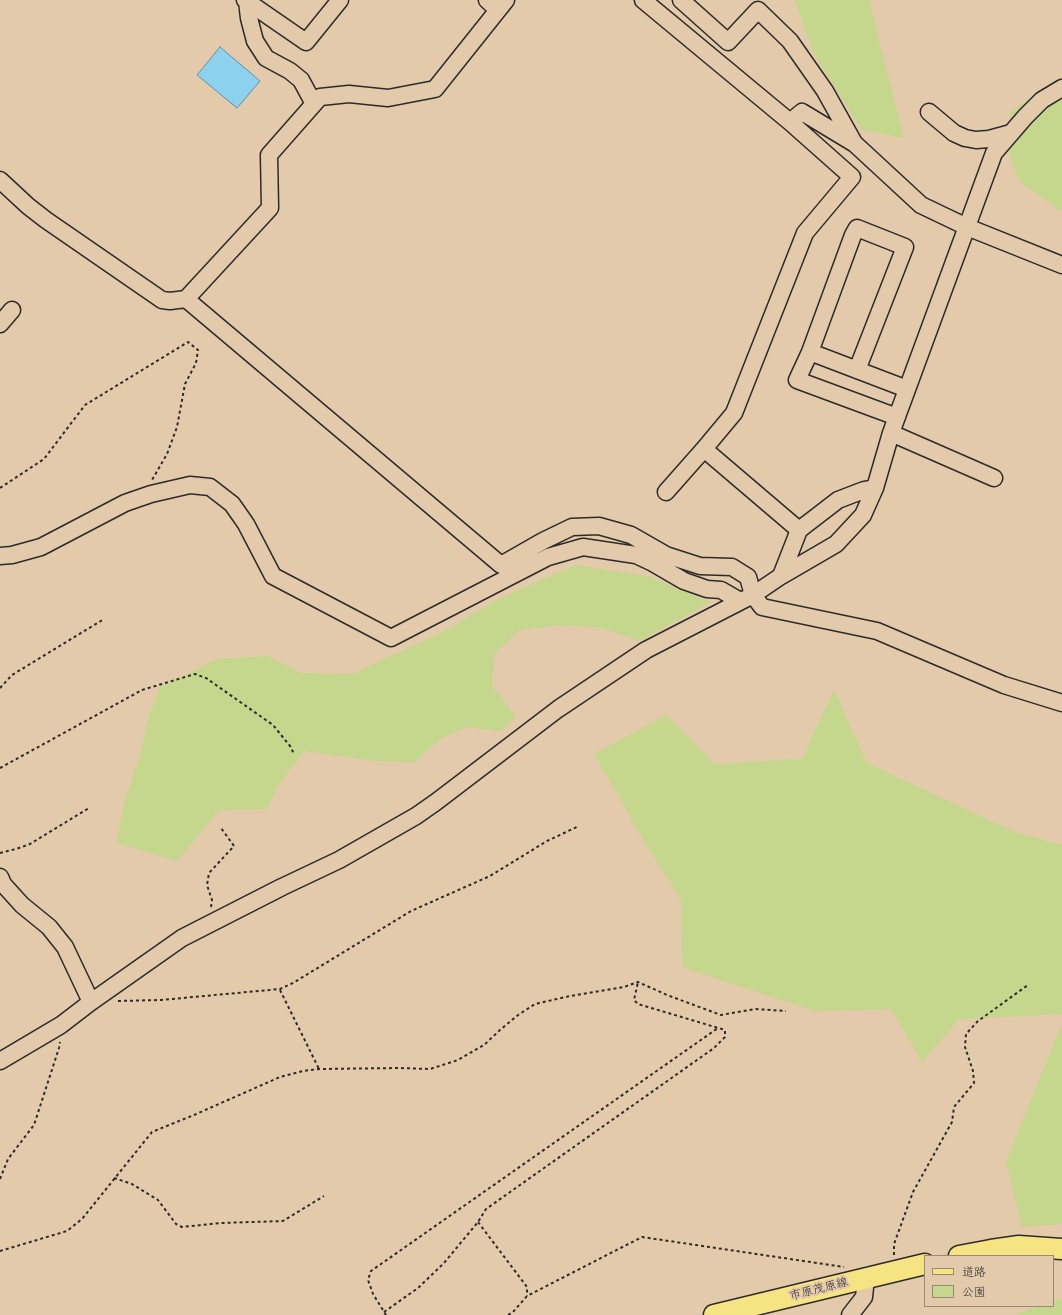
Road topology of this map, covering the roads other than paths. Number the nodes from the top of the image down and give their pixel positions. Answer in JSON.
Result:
{"nodes":[{"id":1,"x":340,"y":0,"type":"edge"},
{"id":2,"x":643,"y":0,"type":"edge"},
{"id":3,"x":681,"y":0,"type":"edge"},
{"id":4,"x":246,"y":1,"type":"edge"},
{"id":5,"x":497,"y":3,"type":"edge"},
{"id":6,"x":761,"y":5,"type":"edge"},
{"id":7,"x":1062,"y":88,"type":"edge"},
{"id":8,"x":314,"y":104,"type":"junction"},
{"id":9,"x":929,"y":112,"type":"dead end"},
{"id":10,"x":790,"y":122,"type":"junction"},
{"id":11,"x":1011,"y":133,"type":"junction"},
{"id":12,"x":855,"y":144,"type":"junction"},
{"id":13,"x":0,"y":180,"type":"edge"},
{"id":14,"x":967,"y":227,"type":"junction"},
{"id":15,"x":1062,"y":265,"type":"edge"},
{"id":16,"x":186,"y":299,"type":"junction"},
{"id":17,"x":12,"y":310,"type":"dead end"},
{"id":18,"x":0,"y":324,"type":"edge"},
{"id":19,"x":810,"y":352,"type":"junction"},
{"id":20,"x":857,"y":370,"type":"junction"},
{"id":21,"x":907,"y":389,"type":"junction"},
{"id":22,"x":897,"y":417,"type":"junction"},
{"id":23,"x":891,"y":433,"type":"junction"},
{"id":24,"x":704,"y":449,"type":"junction"},
{"id":25,"x":994,"y":478,"type":"dead end"},
{"id":26,"x":875,"y":488,"type":"junction"},
{"id":27,"x":666,"y":492,"type":"dead end"},
{"id":28,"x":799,"y":530,"type":"junction"},
{"id":29,"x":0,"y":556,"type":"edge"},
{"id":30,"x":781,"y":576,"type":"junction"},
{"id":31,"x":746,"y":598,"type":"junction"},
{"id":32,"x":1062,"y":703,"type":"edge"},
{"id":33,"x":1,"y":882,"type":"edge"},
{"id":34,"x":91,"y":1002,"type":"junction"},
{"id":35,"x":0,"y":1061,"type":"edge"},
{"id":36,"x":1062,"y":1249,"type":"edge"},
{"id":37,"x":965,"y":1255,"type":"edge"},
{"id":38,"x":924,"y":1264,"type":"edge"},
{"id":39,"x":862,"y":1279,"type":"junction"},
{"id":40,"x":714,"y":1315,"type":"edge"},
{"id":41,"x":850,"y":1315,"type":"edge"}],
"edges":[{"from":1,"to":4,"type":"street"},
{"from":2,"to":10,"type":"street"},
{"from":3,"to":6,"type":"street"},
{"from":4,"to":8,"type":"street"},
{"from":5,"to":8,"type":"street"},
{"from":6,"to":12,"type":"street"},
{"from":7,"to":11,"type":"street"},
{"from":8,"to":16,"type":"street"},
{"from":9,"to":11,"type":"street"},
{"from":10,"to":12,"type":"street"},
{"from":10,"to":24,"type":"street"},
{"from":11,"to":14,"type":"street"},
{"from":12,"to":14,"type":"street"},
{"from":13,"to":16,"type":"street"},
{"from":14,"to":15,"type":"street"},
{"from":14,"to":21,"type":"street"},
{"from":16,"to":31,"type":"street"},
{"from":17,"to":18,"type":"street"},
{"from":19,"to":20,"type":"street"},
{"from":19,"to":20,"type":"street"},
{"from":19,"to":22,"type":"street"},
{"from":20,"to":21,"type":"street"},
{"from":21,"to":22,"type":"street"},
{"from":22,"to":23,"type":"street"},
{"from":23,"to":25,"type":"street"},
{"from":23,"to":26,"type":"street"},
{"from":24,"to":27,"type":"street"},
{"from":24,"to":28,"type":"street"},
{"from":26,"to":28,"type":"street"},
{"from":26,"to":30,"type":"street"},
{"from":28,"to":30,"type":"street"},
{"from":29,"to":31,"type":"street"},
{"from":30,"to":31,"type":"street"},
{"from":31,"to":32,"type":"street"},
{"from":31,"to":34,"type":"street"},
{"from":33,"to":34,"type":"street"},
{"from":34,"to":35,"type":"street"},
{"from":36,"to":37,"type":"main road"},
{"from":38,"to":39,"type":"main road","name":"市原茂原線"},
{"from":39,"to":40,"type":"main road","name":"市原茂原線"},
{"from":39,"to":41,"type":"street"}]}
